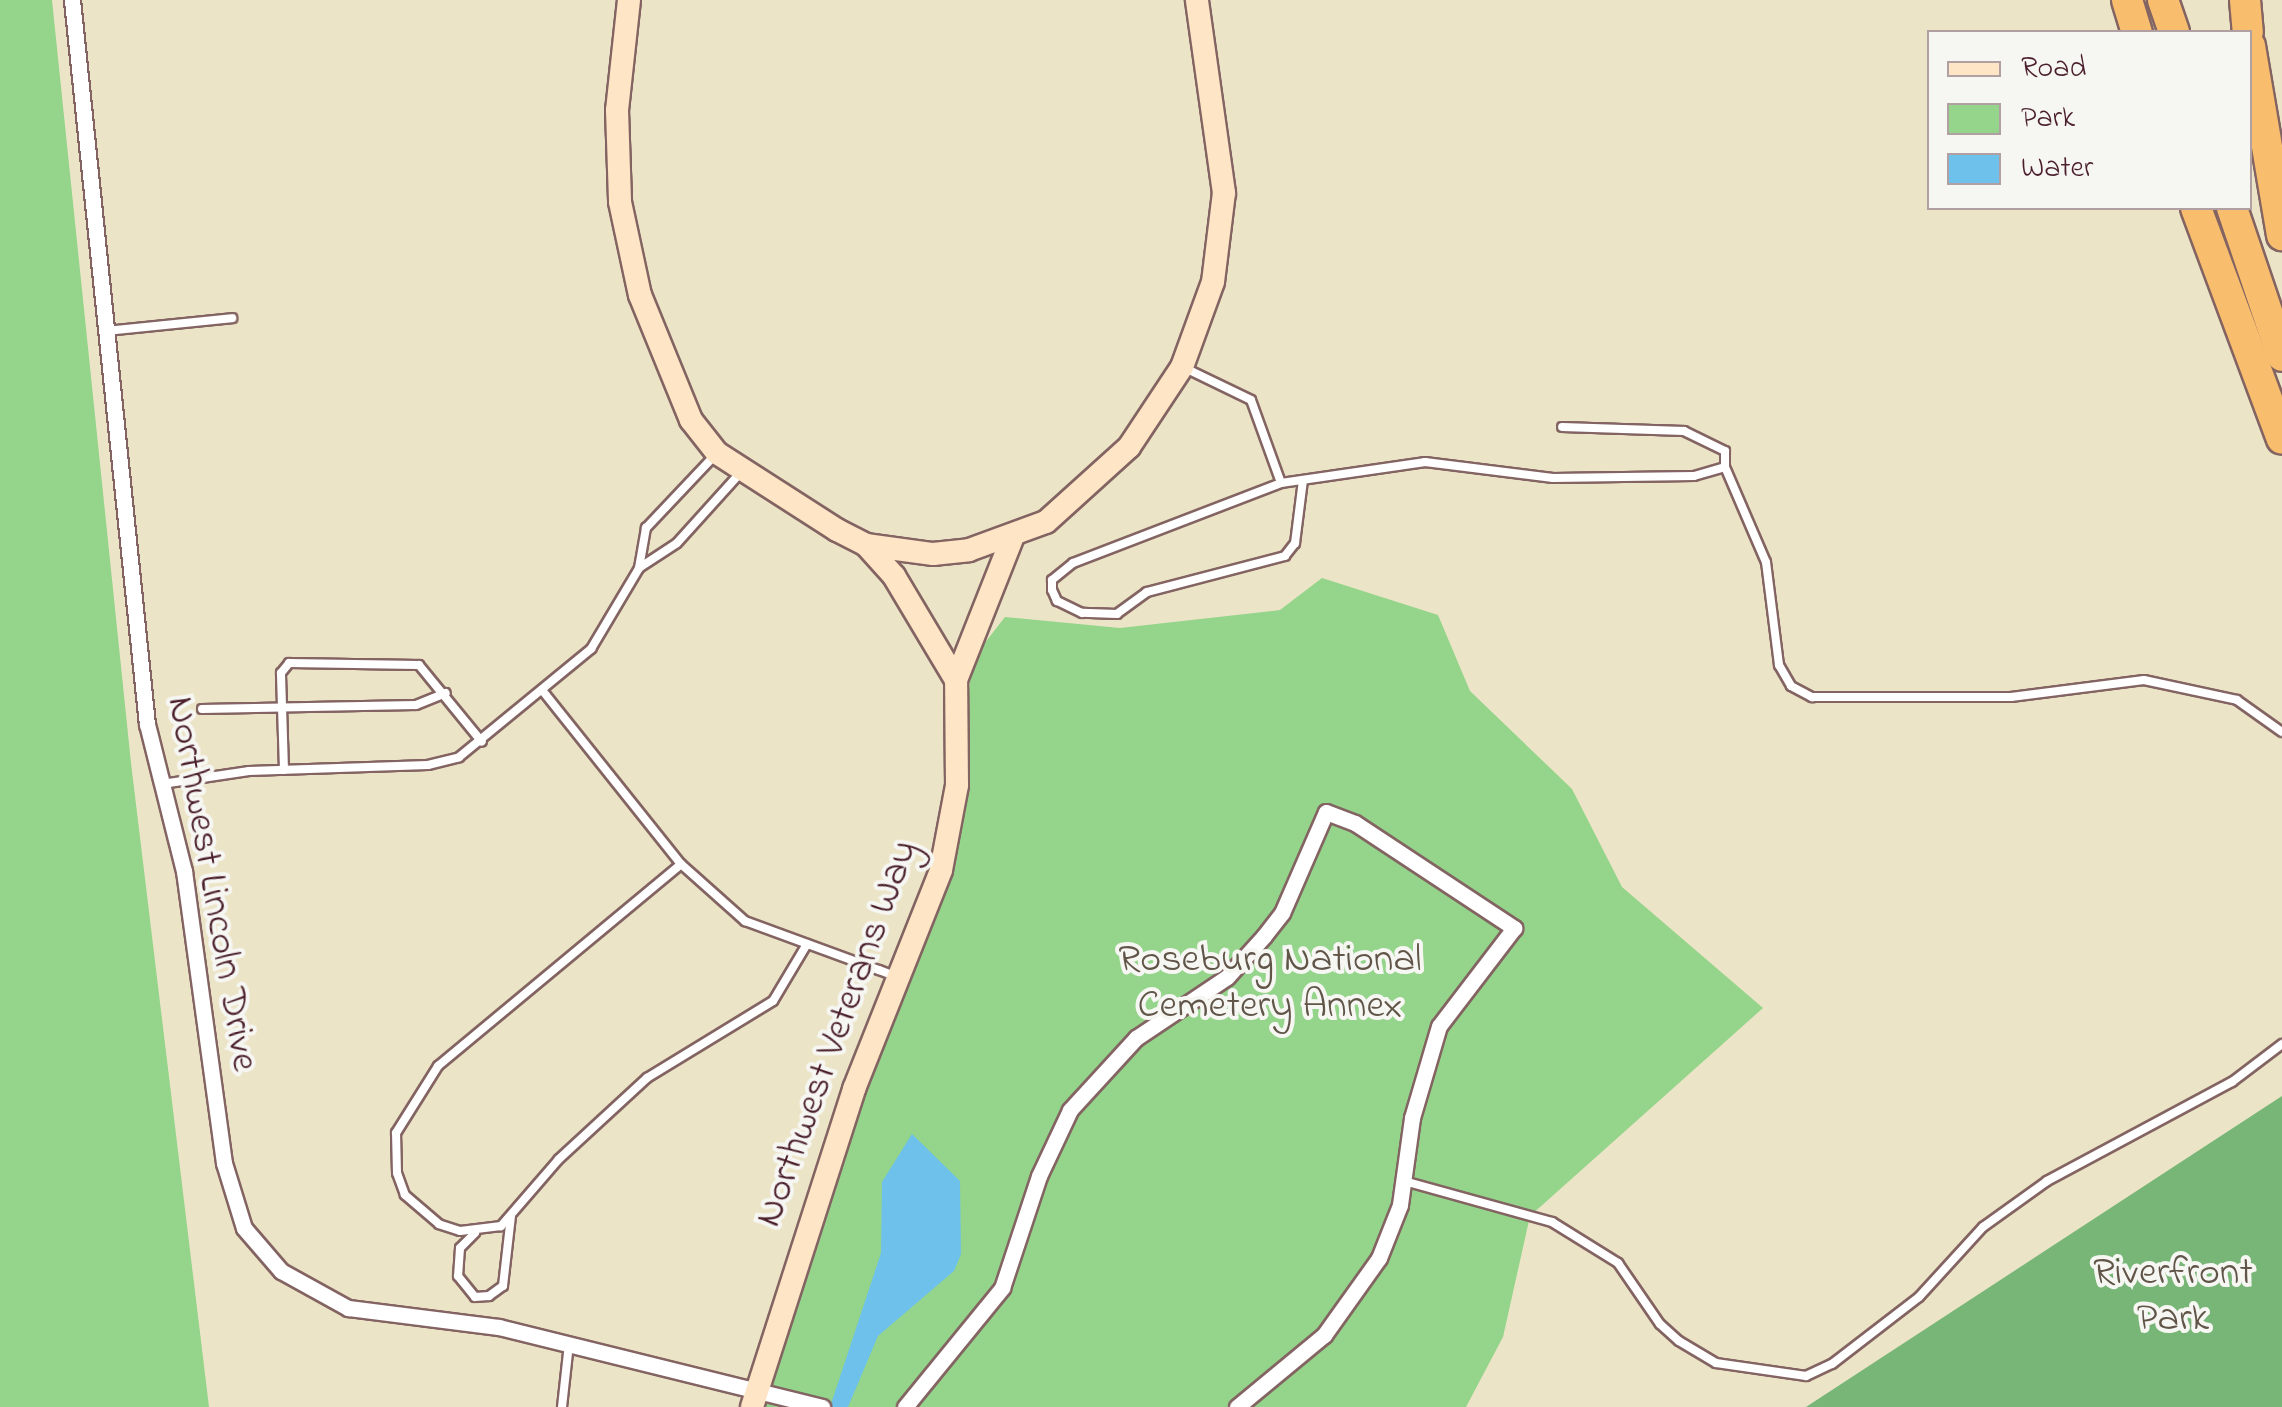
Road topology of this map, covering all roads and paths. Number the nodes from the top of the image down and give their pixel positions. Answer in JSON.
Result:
{"nodes":[{"id":1,"x":72,"y":0,"type":"edge"},
{"id":2,"x":629,"y":0,"type":"edge"},
{"id":3,"x":1197,"y":0,"type":"edge"},
{"id":4,"x":2127,"y":0,"type":"edge"},
{"id":5,"x":2163,"y":0,"type":"edge"},
{"id":6,"x":2245,"y":0,"type":"edge"},
{"id":7,"x":2136,"y":30,"type":"edge"},
{"id":8,"x":2173,"y":30,"type":"edge"},
{"id":9,"x":2248,"y":30,"type":"edge"},
{"id":10,"x":2252,"y":58,"type":"edge"},
{"id":11,"x":2197,"y":210,"type":"edge"},
{"id":12,"x":2233,"y":210,"type":"edge"},
{"id":13,"x":2282,"y":235,"type":"edge"},
{"id":14,"x":232,"y":318,"type":"dead end"},
{"id":15,"x":105,"y":331,"type":"junction"},
{"id":16,"x":2282,"y":356,"type":"edge"},
{"id":17,"x":1182,"y":368,"type":"junction"},
{"id":18,"x":1562,"y":428,"type":"dead end"},
{"id":19,"x":2282,"y":439,"type":"edge"},
{"id":20,"x":717,"y":453,"type":"junction"},
{"id":21,"x":1725,"y":467,"type":"junction"},
{"id":22,"x":742,"y":471,"type":"junction"},
{"id":23,"x":1304,"y":480,"type":"junction"},
{"id":24,"x":1281,"y":483,"type":"junction"},
{"id":25,"x":1013,"y":536,"type":"junction"},
{"id":26,"x":866,"y":545,"type":"junction"},
{"id":27,"x":639,"y":568,"type":"junction"},
{"id":28,"x":956,"y":680,"type":"junction"},
{"id":29,"x":542,"y":690,"type":"junction"},
{"id":30,"x":446,"y":693,"type":"junction"},
{"id":31,"x":282,"y":708,"type":"junction"},
{"id":32,"x":202,"y":709,"type":"dead end"},
{"id":33,"x":2282,"y":732,"type":"edge"},
{"id":34,"x":482,"y":742,"type":"junction"},
{"id":35,"x":284,"y":770,"type":"junction"},
{"id":36,"x":162,"y":784,"type":"junction"},
{"id":37,"x":680,"y":864,"type":"junction"},
{"id":38,"x":807,"y":944,"type":"junction"},
{"id":39,"x":895,"y":976,"type":"junction"},
{"id":40,"x":2282,"y":1044,"type":"edge"},
{"id":41,"x":1404,"y":1181,"type":"junction"},
{"id":42,"x":512,"y":1216,"type":"junction"},
{"id":43,"x":475,"y":1233,"type":"junction"},
{"id":44,"x":569,"y":1344,"type":"junction"},
{"id":45,"x":754,"y":1398,"type":"edge"},
{"id":46,"x":562,"y":1407,"type":"edge"},
{"id":47,"x":822,"y":1407,"type":"edge"},
{"id":48,"x":906,"y":1407,"type":"edge"},
{"id":49,"x":1238,"y":1407,"type":"edge"}],
"edges":[{"from":1,"to":15,"type":"street","name":"Northwest Lincoln Drive"},
{"from":2,"to":20,"type":"street"},
{"from":3,"to":17,"type":"street"},
{"from":4,"to":7,"type":"highway"},
{"from":5,"to":8,"type":"highway"},
{"from":6,"to":9,"type":"highway"},
{"from":10,"to":13,"type":"highway"},
{"from":11,"to":19,"type":"highway"},
{"from":12,"to":16,"type":"highway"},
{"from":14,"to":15,"type":"lane"},
{"from":15,"to":36,"type":"street","name":"Northwest Lincoln Drive"},
{"from":17,"to":24,"type":"lane"},
{"from":17,"to":25,"type":"street"},
{"from":18,"to":21,"type":"lane"},
{"from":20,"to":22,"type":"street"},
{"from":20,"to":27,"type":"lane"},
{"from":21,"to":23,"type":"lane"},
{"from":21,"to":33,"type":"lane"},
{"from":22,"to":26,"type":"street"},
{"from":22,"to":27,"type":"lane"},
{"from":23,"to":24,"type":"lane"},
{"from":23,"to":24,"type":"lane"},
{"from":25,"to":26,"type":"street"},
{"from":25,"to":28,"type":"street","name":"Northwest Veterans Way"},
{"from":26,"to":28,"type":"street"},
{"from":27,"to":29,"type":"lane"},
{"from":28,"to":39,"type":"street","name":"Northwest Veterans Way"},
{"from":29,"to":34,"type":"lane"},
{"from":29,"to":37,"type":"lane"},
{"from":30,"to":31,"type":"lane"},
{"from":30,"to":31,"type":"lane"},
{"from":30,"to":34,"type":"lane"},
{"from":31,"to":32,"type":"lane"},
{"from":31,"to":35,"type":"lane"},
{"from":34,"to":35,"type":"lane"},
{"from":35,"to":36,"type":"lane"},
{"from":36,"to":44,"type":"street","name":"Northwest Lincoln Drive"},
{"from":37,"to":38,"type":"lane"},
{"from":37,"to":43,"type":"lane"},
{"from":38,"to":39,"type":"lane"},
{"from":38,"to":42,"type":"lane"},
{"from":39,"to":45,"type":"street","name":"Northwest Veterans Way"},
{"from":40,"to":41,"type":"lane"},
{"from":41,"to":48,"type":"street"},
{"from":41,"to":49,"type":"street"},
{"from":42,"to":43,"type":"lane"},
{"from":42,"to":43,"type":"lane"},
{"from":44,"to":45,"type":"street","name":"Northwest Lincoln Drive"},
{"from":44,"to":46,"type":"lane"},
{"from":45,"to":47,"type":"street","name":"Northwest Lincoln Drive"}]}
